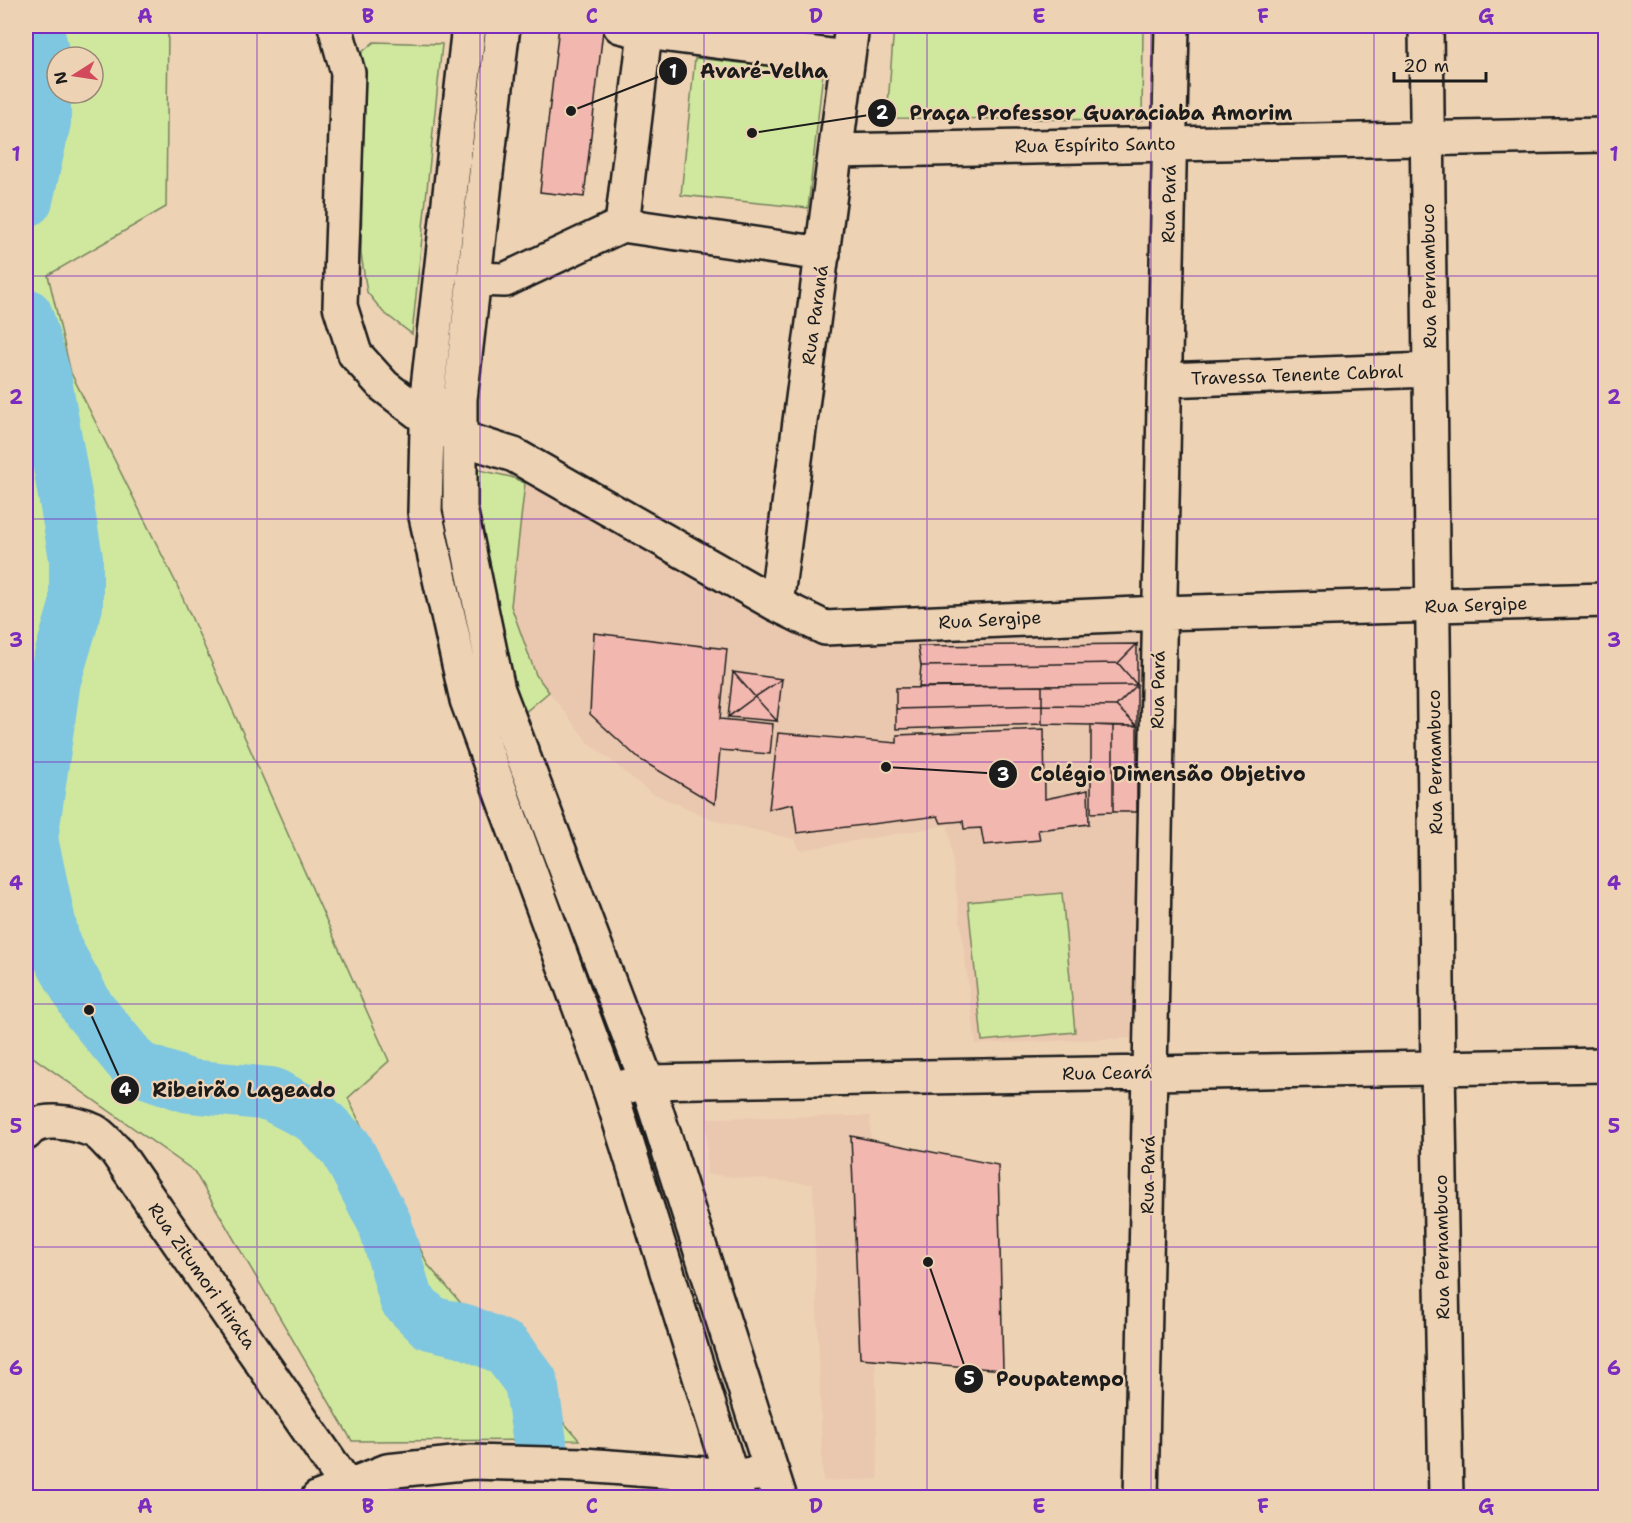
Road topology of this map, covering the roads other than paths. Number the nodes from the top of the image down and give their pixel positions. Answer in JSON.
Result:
{"nodes":[{"id":1,"x":335,"y":26,"type":"edge"},
{"id":2,"x":469,"y":26,"type":"edge"},
{"id":3,"x":503,"y":26,"type":"edge"},
{"id":4,"x":852,"y":26,"type":"edge"},
{"id":5,"x":1172,"y":26,"type":"edge"},
{"id":6,"x":1426,"y":26,"type":"edge"},
{"id":7,"x":633,"y":29,"type":"edge"},
{"id":8,"x":847,"y":58,"type":"junction"},
{"id":9,"x":1605,"y":135,"type":"edge"},
{"id":10,"x":1427,"y":138,"type":"junction"},
{"id":11,"x":1170,"y":143,"type":"junction"},
{"id":12,"x":836,"y":151,"type":"junction"},
{"id":13,"x":622,"y":225,"type":"junction"},
{"id":14,"x":444,"y":242,"type":"junction"},
{"id":15,"x":477,"y":245,"type":"junction"},
{"id":16,"x":823,"y":254,"type":"junction"},
{"id":17,"x":473,"y":279,"type":"junction"},
{"id":18,"x":1430,"y":370,"type":"junction"},
{"id":19,"x":1165,"y":380,"type":"junction"},
{"id":20,"x":427,"y":419,"type":"junction"},
{"id":21,"x":460,"y":438,"type":"junction"},
{"id":22,"x":1605,"y":600,"type":"edge"},
{"id":23,"x":776,"y":604,"type":"junction"},
{"id":24,"x":1433,"y":606,"type":"junction"},
{"id":25,"x":1160,"y":613,"type":"junction"},
{"id":26,"x":528,"y":770,"type":"junction"},
{"id":27,"x":497,"y":782,"type":"junction"},
{"id":28,"x":1605,"y":1065,"type":"edge"},
{"id":29,"x":1438,"y":1068,"type":"junction"},
{"id":30,"x":1150,"y":1072,"type":"junction"},
{"id":31,"x":647,"y":1082,"type":"junction"},
{"id":32,"x":610,"y":1090,"type":"junction"},
{"id":33,"x":26,"y":1133,"type":"edge"},
{"id":34,"x":712,"y":1282,"type":"junction"},
{"id":35,"x":674,"y":1292,"type":"junction"},
{"id":36,"x":776,"y":1485,"type":"edge"},
{"id":37,"x":735,"y":1487,"type":"edge"},
{"id":38,"x":332,"y":1492,"type":"edge"},
{"id":39,"x":1141,"y":1497,"type":"edge"},
{"id":40,"x":1446,"y":1497,"type":"edge"}],
"edges":[{"from":1,"to":20,"type":"street","name":"Rua Sergipe"},
{"from":2,"to":14,"type":"street"},
{"from":3,"to":15,"type":"street"},
{"from":4,"to":8,"type":"street","name":"Rua Paraná"},
{"from":5,"to":11,"type":"street","name":"Rua Pará"},
{"from":6,"to":10,"type":"street","name":"Rua Pernambuco"},
{"from":7,"to":8,"type":"street"},
{"from":7,"to":13,"type":"street"},
{"from":8,"to":12,"type":"street","name":"Rua Paraná"},
{"from":9,"to":10,"type":"street","name":"Rua Espírito Santo"},
{"from":10,"to":11,"type":"street","name":"Rua Espírito Santo"},
{"from":10,"to":18,"type":"street","name":"Rua Pernambuco"},
{"from":11,"to":12,"type":"street","name":"Rua Espírito Santo"},
{"from":11,"to":19,"type":"street","name":"Rua Pará"},
{"from":12,"to":16,"type":"street","name":"Rua Paraná"},
{"from":13,"to":16,"type":"street"},
{"from":13,"to":17,"type":"street"},
{"from":14,"to":15,"type":"street"},
{"from":14,"to":20,"type":"street"},
{"from":15,"to":17,"type":"street"},
{"from":16,"to":23,"type":"street","name":"Rua Paraná"},
{"from":17,"to":21,"type":"street"},
{"from":18,"to":19,"type":"street","name":"Travessa Tenente Cabral"},
{"from":18,"to":24,"type":"street","name":"Rua Pernambuco"},
{"from":19,"to":25,"type":"street","name":"Rua Pará"},
{"from":20,"to":21,"type":"street","name":"Rua Sergipe"},
{"from":20,"to":27,"type":"street"},
{"from":21,"to":23,"type":"street","name":"Rua Sergipe"},
{"from":21,"to":26,"type":"street"},
{"from":22,"to":24,"type":"street","name":"Rua Sergipe"},
{"from":23,"to":25,"type":"street","name":"Rua Sergipe"},
{"from":24,"to":25,"type":"street","name":"Rua Sergipe"},
{"from":24,"to":29,"type":"street","name":"Rua Pernambuco"},
{"from":25,"to":30,"type":"street","name":"Rua Pará"},
{"from":26,"to":27,"type":"street"},
{"from":26,"to":31,"type":"street"},
{"from":27,"to":32,"type":"street"},
{"from":28,"to":29,"type":"street","name":"Rua Ceará"},
{"from":29,"to":30,"type":"street","name":"Rua Ceará"},
{"from":29,"to":40,"type":"street","name":"Rua Pernambuco"},
{"from":30,"to":31,"type":"street","name":"Rua Ceará"},
{"from":30,"to":39,"type":"street","name":"Rua Pará"},
{"from":31,"to":32,"type":"street","name":"Rua Ceará"},
{"from":31,"to":34,"type":"street"},
{"from":32,"to":35,"type":"street"},
{"from":33,"to":38,"type":"street","name":"Rua Zitumori Hirata"},
{"from":34,"to":35,"type":"street"},
{"from":34,"to":36,"type":"street"},
{"from":35,"to":37,"type":"street"},
{"from":36,"to":37,"type":"street"},
{"from":37,"to":38,"type":"street"}]}
